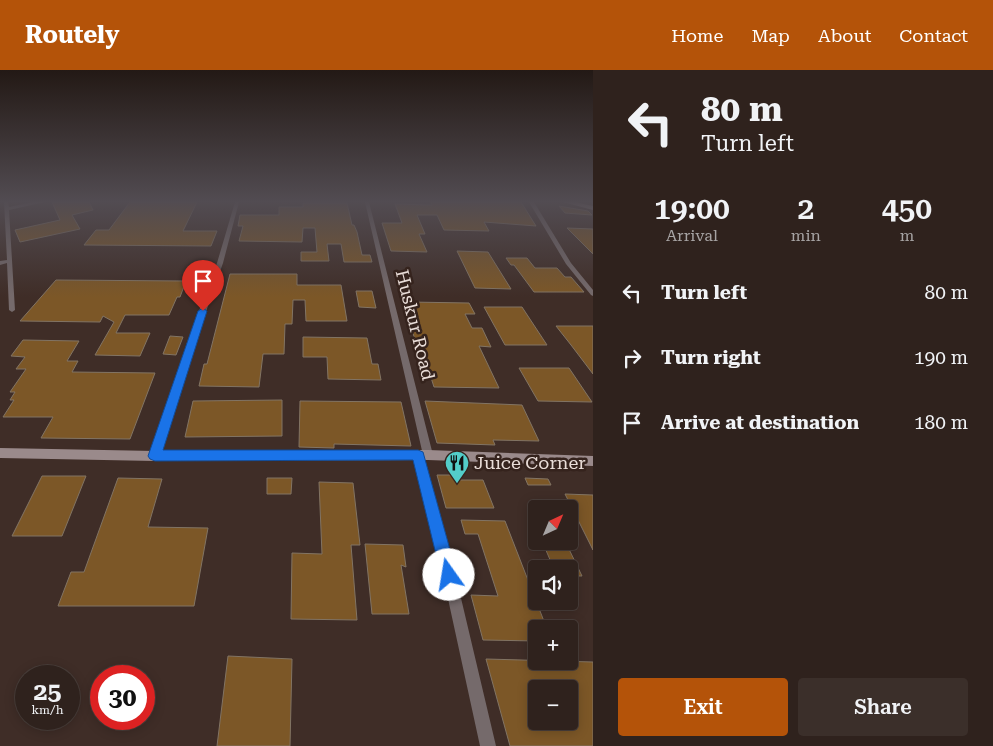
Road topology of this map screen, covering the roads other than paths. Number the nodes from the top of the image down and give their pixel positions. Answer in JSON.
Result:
{"nodes":[{"id":1,"x":9,"y":234,"type":"edge"},
{"id":2,"x":228,"y":234,"type":"edge"},
{"id":3,"x":374,"y":234,"type":"edge"},
{"id":4,"x":550,"y":234,"type":"edge"},
{"id":5,"x":10,"y":261,"type":"junction"},
{"id":6,"x":0,"y":263,"type":"edge"},
{"id":7,"x":593,"y":294,"type":"edge"},
{"id":8,"x":12,"y":310,"type":"dead end"},
{"id":9,"x":0,"y":453,"type":"edge"},
{"id":10,"x":423,"y":455,"type":"junction"},
{"id":11,"x":155,"y":456,"type":"junction"},
{"id":12,"x":593,"y":461,"type":"edge"},
{"id":13,"x":488,"y":746,"type":"edge"}],
"edges":[{"from":1,"to":5,"type":"street"},
{"from":2,"to":11,"type":"street"},
{"from":3,"to":10,"type":"street","name":"Huskur Road"},
{"from":4,"to":7,"type":"street"},
{"from":5,"to":6,"type":"street"},
{"from":5,"to":8,"type":"street"},
{"from":9,"to":11,"type":"street"},
{"from":10,"to":11,"type":"street"},
{"from":10,"to":12,"type":"street"},
{"from":10,"to":13,"type":"street","name":"Huskur Road"}]}
